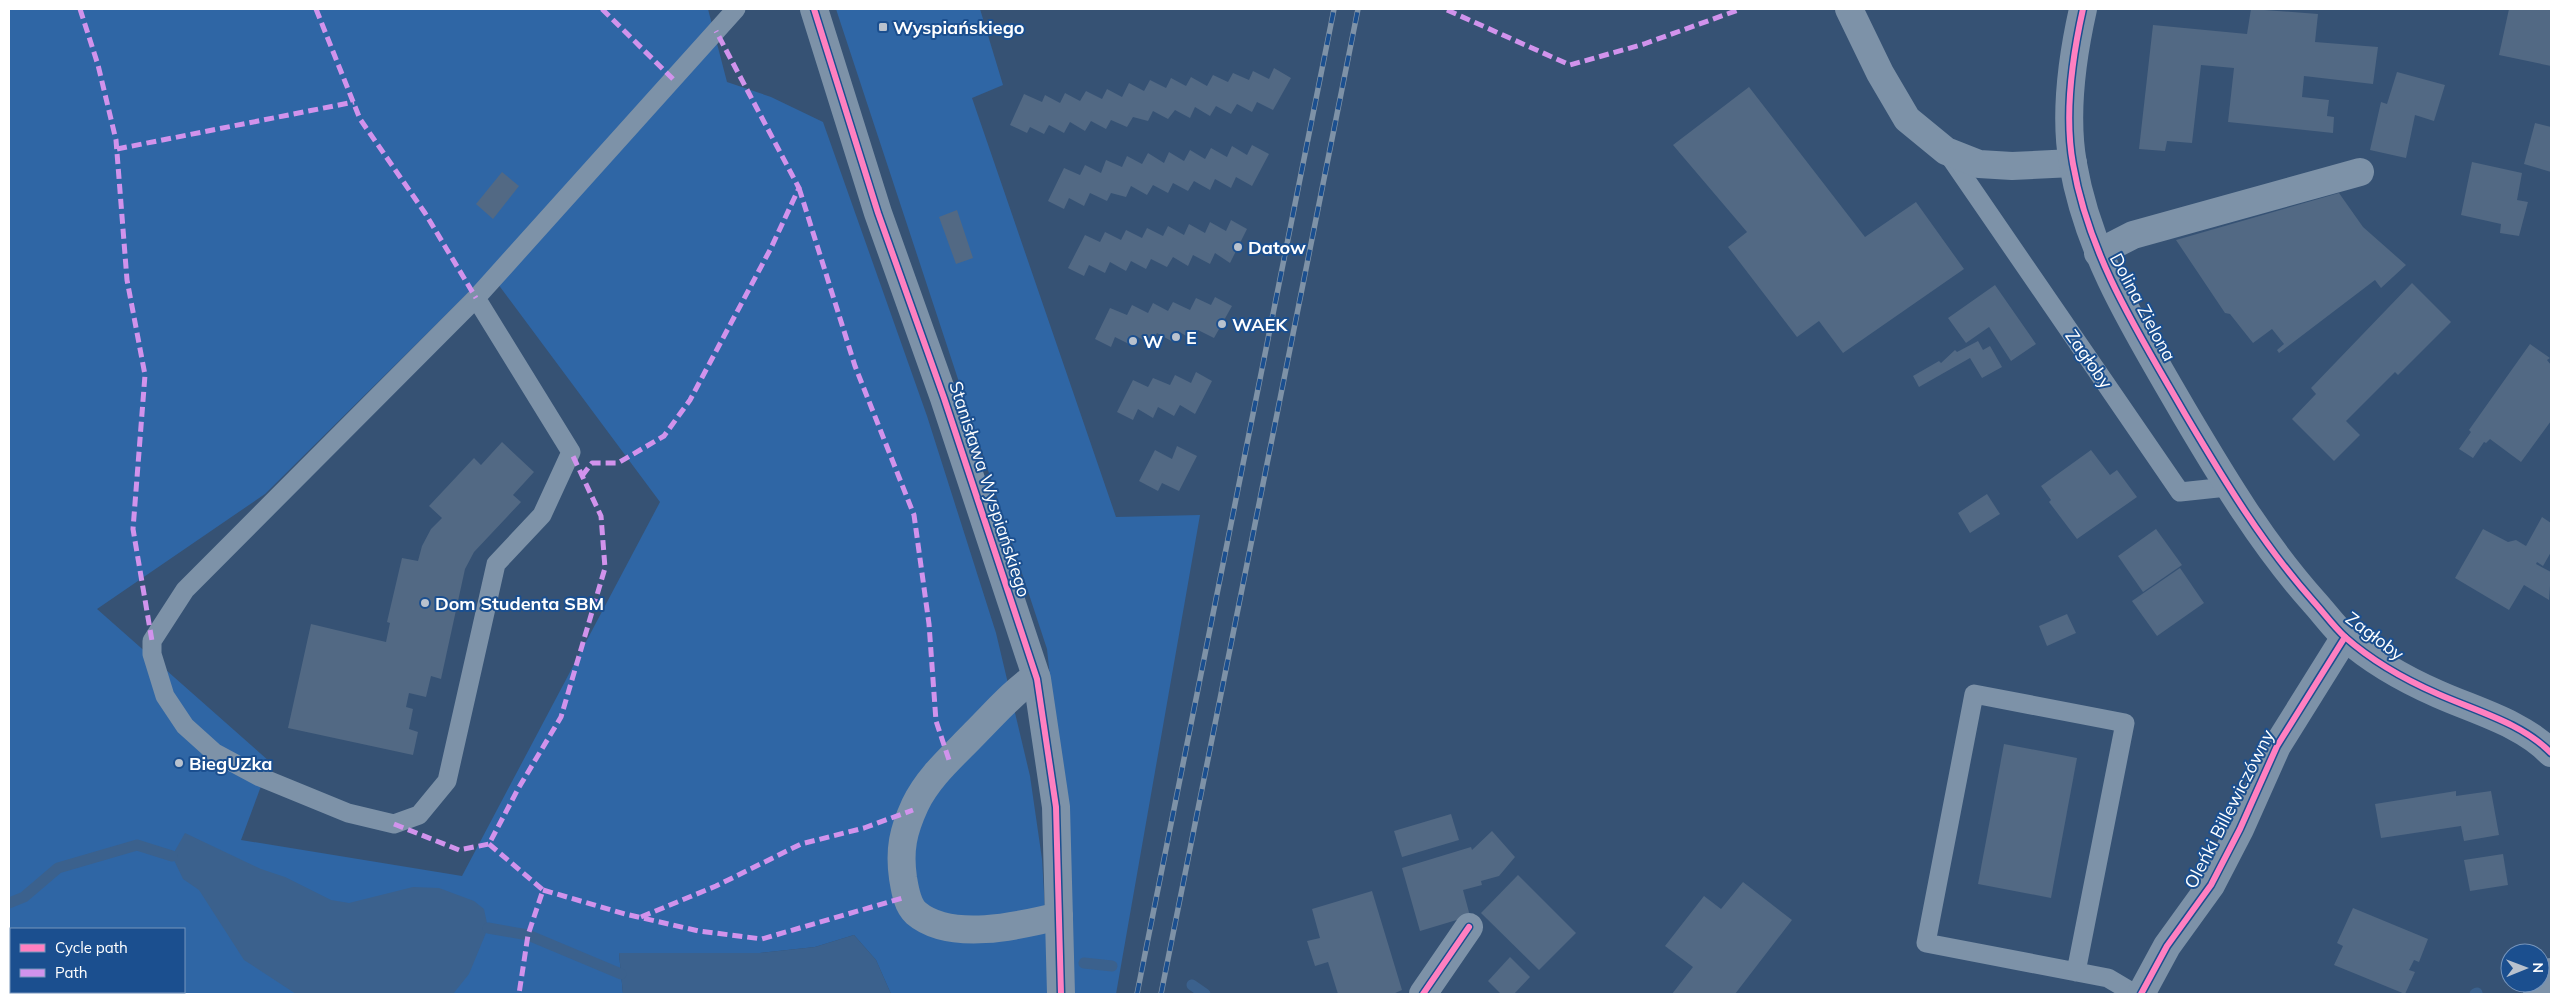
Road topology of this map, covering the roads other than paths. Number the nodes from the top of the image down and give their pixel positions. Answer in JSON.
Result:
{"nodes":[{"id":1,"x":736,"y":9,"type":"edge"},
{"id":2,"x":814,"y":9,"type":"edge"},
{"id":3,"x":1849,"y":9,"type":"edge"},
{"id":4,"x":2083,"y":9,"type":"edge"},
{"id":5,"x":1946,"y":151,"type":"junction"},
{"id":6,"x":2073,"y":163,"type":"junction"},
{"id":7,"x":2360,"y":172,"type":"dead end"},
{"id":8,"x":2098,"y":253,"type":"junction"},
{"id":9,"x":476,"y":298,"type":"junction"},
{"id":10,"x":2227,"y":486,"type":"junction"},
{"id":11,"x":2345,"y":637,"type":"junction"},
{"id":12,"x":1036,"y":676,"type":"junction"},
{"id":13,"x":2548,"y":740,"type":"edge"},
{"id":14,"x":1059,"y":916,"type":"junction"},
{"id":15,"x":1469,"y":927,"type":"dead end"},
{"id":16,"x":2076,"y":972,"type":"junction"},
{"id":17,"x":2551,"y":972,"type":"edge"},
{"id":18,"x":1061,"y":994,"type":"edge"},
{"id":19,"x":1423,"y":994,"type":"edge"},
{"id":20,"x":2135,"y":994,"type":"edge"},
{"id":21,"x":2140,"y":994,"type":"edge"},
{"id":22,"x":2537,"y":994,"type":"edge"}],
"edges":[{"from":1,"to":9,"type":"lane"},
{"from":2,"to":12,"type":"street","name":"Stanisława Wyspiańskiego"},
{"from":3,"to":5,"type":"street","name":"Zagłoby"},
{"from":4,"to":6,"type":"street","name":"Dolina Zielona"},
{"from":5,"to":6,"type":"street"},
{"from":5,"to":10,"type":"lane","name":"Zagłoby"},
{"from":6,"to":8,"type":"street","name":"Dolina Zielona"},
{"from":7,"to":8,"type":"street"},
{"from":8,"to":10,"type":"street","name":"Dolina Zielona"},
{"from":9,"to":9,"type":"lane"},
{"from":10,"to":11,"type":"street","name":"Zagłoby"},
{"from":11,"to":13,"type":"street","name":"Zagłoby"},
{"from":11,"to":21,"type":"street","name":"Oleńki Billewiczówny"},
{"from":12,"to":14,"type":"street","name":"Stanisława Wyspiańskiego"},
{"from":12,"to":14,"type":"street"},
{"from":14,"to":18,"type":"street","name":"Stanisława Wyspiańskiego"},
{"from":15,"to":19,"type":"street"},
{"from":16,"to":16,"type":"lane"},
{"from":16,"to":20,"type":"lane"},
{"from":17,"to":22,"type":"street"}]}
